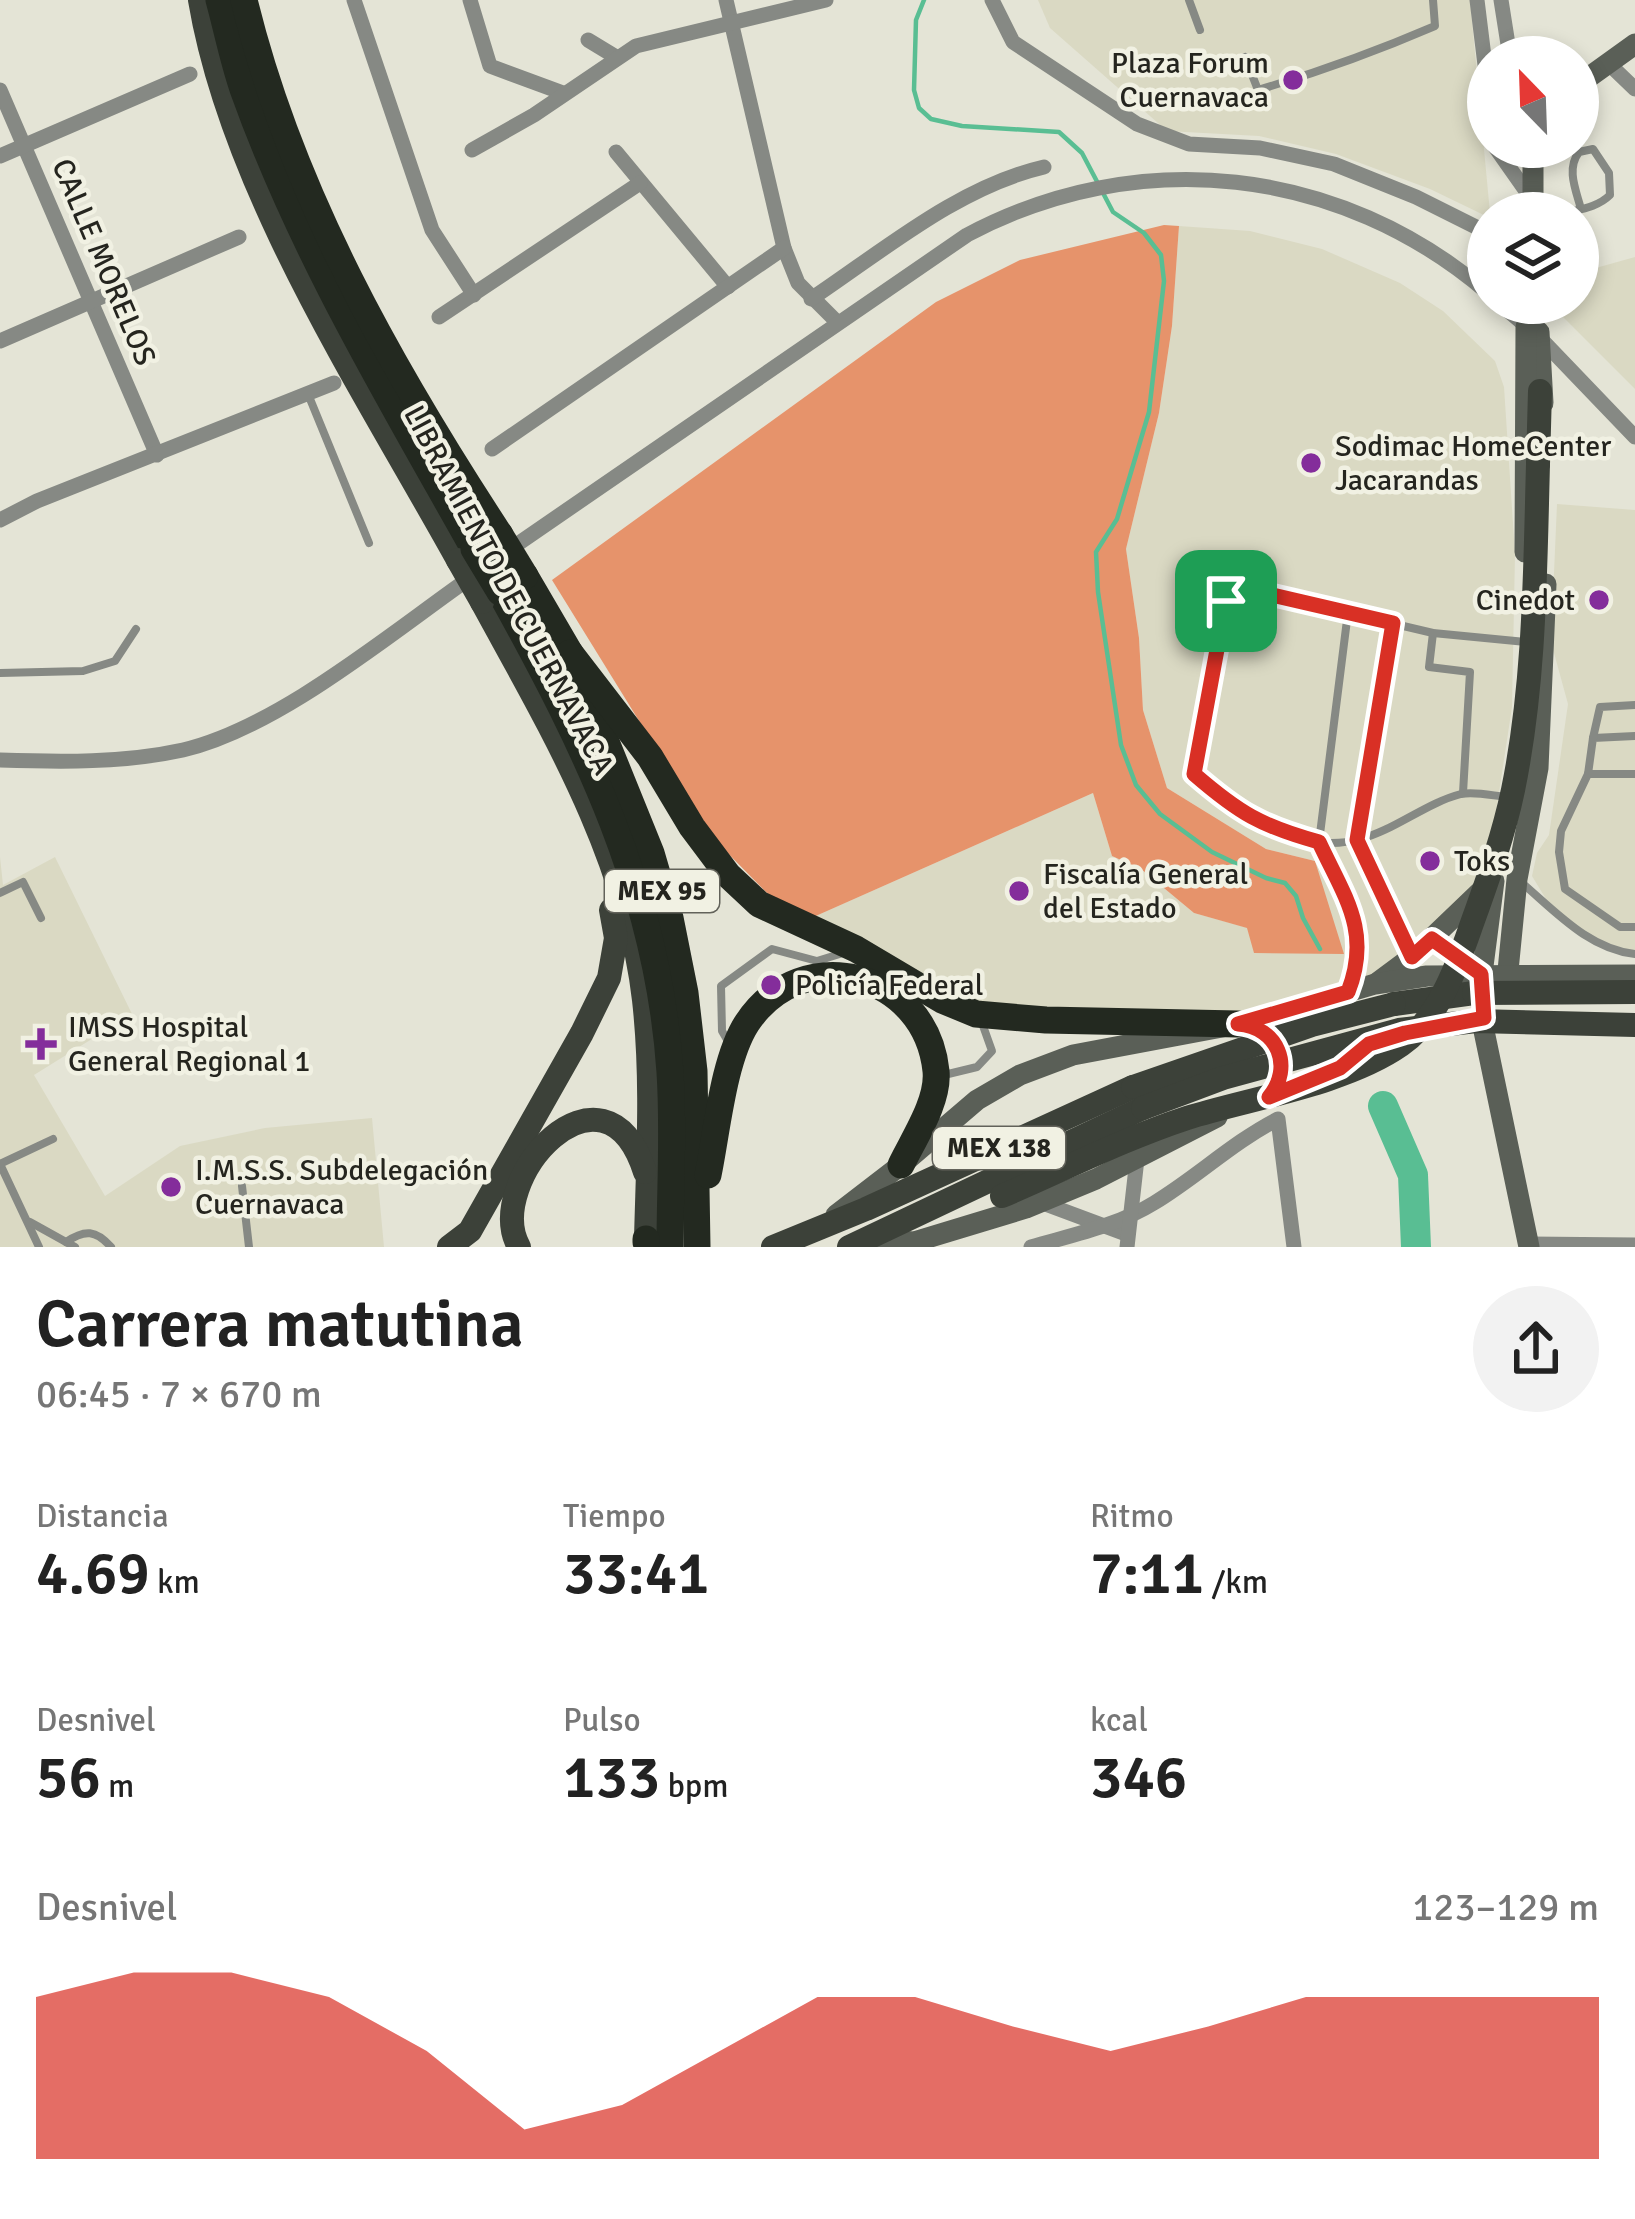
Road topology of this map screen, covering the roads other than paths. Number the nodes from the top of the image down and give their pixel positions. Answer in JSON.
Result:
{"nodes":[{"id":1,"x":200,"y":0,"type":"edge"},
{"id":2,"x":219,"y":0,"type":"edge"},
{"id":3,"x":244,"y":0,"type":"edge"},
{"id":4,"x":257,"y":0,"type":"edge"},
{"id":5,"x":354,"y":0,"type":"edge"},
{"id":6,"x":470,"y":0,"type":"edge"},
{"id":7,"x":726,"y":0,"type":"edge"},
{"id":8,"x":826,"y":0,"type":"edge"},
{"id":9,"x":992,"y":0,"type":"edge"},
{"id":10,"x":1189,"y":0,"type":"edge"},
{"id":11,"x":1433,"y":0,"type":"edge"},
{"id":12,"x":1477,"y":0,"type":"edge"},
{"id":13,"x":1502,"y":0,"type":"edge"},
{"id":14,"x":732,"y":21,"type":"junction"},
{"id":15,"x":1200,"y":30,"type":"dead end"},
{"id":16,"x":1481,"y":36,"type":"edge"},
{"id":17,"x":1507,"y":36,"type":"edge"},
{"id":18,"x":588,"y":40,"type":"dead end"},
{"id":19,"x":1635,"y":44,"type":"edge"},
{"id":20,"x":616,"y":57,"type":"junction"},
{"id":21,"x":1245,"y":57,"type":"dead end"},
{"id":22,"x":1608,"y":63,"type":"junction"},
{"id":23,"x":1599,"y":70,"type":"edge"},
{"id":24,"x":190,"y":74,"type":"dead end"},
{"id":25,"x":1635,"y":89,"type":"edge"},
{"id":26,"x":0,"y":90,"type":"edge"},
{"id":27,"x":562,"y":93,"type":"junction"},
{"id":28,"x":24,"y":146,"type":"junction"},
{"id":29,"x":472,"y":150,"type":"dead end"},
{"id":30,"x":616,"y":152,"type":"dead end"},
{"id":31,"x":0,"y":156,"type":"edge"},
{"id":32,"x":1044,"y":167,"type":"dead end"},
{"id":33,"x":640,"y":183,"type":"junction"},
{"id":34,"x":1581,"y":209,"type":"joint"},
{"id":35,"x":1467,"y":222,"type":"edge"},
{"id":36,"x":239,"y":237,"type":"dead end"},
{"id":37,"x":784,"y":248,"type":"junction"},
{"id":38,"x":1467,"y":278,"type":"edge"},
{"id":39,"x":728,"y":287,"type":"junction"},
{"id":40,"x":474,"y":295,"type":"junction"},
{"id":41,"x":811,"y":299,"type":"junction"},
{"id":42,"x":91,"y":301,"type":"junction"},
{"id":43,"x":439,"y":317,"type":"dead end"},
{"id":44,"x":838,"y":322,"type":"junction"},
{"id":45,"x":1534,"y":324,"type":"edge"},
{"id":46,"x":1534,"y":324,"type":"edge"},
{"id":47,"x":1537,"y":324,"type":"edge"},
{"id":48,"x":0,"y":340,"type":"edge"},
{"id":49,"x":334,"y":383,"type":"dead end"},
{"id":50,"x":1540,"y":391,"type":"junction"},
{"id":51,"x":308,"y":394,"type":"junction"},
{"id":52,"x":1635,"y":437,"type":"edge"},
{"id":53,"x":492,"y":448,"type":"dead end"},
{"id":54,"x":158,"y":455,"type":"junction"},
{"id":55,"x":0,"y":520,"type":"edge"},
{"id":56,"x":500,"y":535,"type":"junction"},
{"id":57,"x":369,"y":543,"type":"dead end"},
{"id":58,"x":466,"y":554,"type":"junction"},
{"id":59,"x":491,"y":597,"type":"junction"},
{"id":60,"x":1348,"y":613,"type":"junction"},
{"id":61,"x":1393,"y":623,"type":"junction"},
{"id":62,"x":136,"y":628,"type":"dead end"},
{"id":63,"x":1433,"y":632,"type":"junction"},
{"id":64,"x":1535,"y":643,"type":"junction"},
{"id":65,"x":570,"y":653,"type":"junction"},
{"id":66,"x":0,"y":673,"type":"edge"},
{"id":67,"x":1635,"y":705,"type":"edge"},
{"id":68,"x":1635,"y":736,"type":"edge"},
{"id":69,"x":1593,"y":738,"type":"junction"},
{"id":70,"x":1514,"y":757,"type":"junction"},
{"id":71,"x":0,"y":760,"type":"edge"},
{"id":72,"x":1539,"y":761,"type":"junction"},
{"id":73,"x":1588,"y":774,"type":"junction"},
{"id":74,"x":1635,"y":774,"type":"edge"},
{"id":75,"x":1463,"y":794,"type":"junction"},
{"id":76,"x":584,"y":797,"type":"junction"},
{"id":77,"x":1507,"y":797,"type":"junction"},
{"id":78,"x":1357,"y":840,"type":"junction"},
{"id":79,"x":1319,"y":842,"type":"junction"},
{"id":80,"x":1506,"y":878,"type":"junction"},
{"id":81,"x":0,"y":893,"type":"edge"},
{"id":82,"x":41,"y":918,"type":"dead end"},
{"id":83,"x":1635,"y":927,"type":"edge"},
{"id":84,"x":1432,"y":939,"type":"junction"},
{"id":85,"x":856,"y":950,"type":"junction"},
{"id":86,"x":1635,"y":954,"type":"edge"},
{"id":87,"x":1412,"y":957,"type":"junction"},
{"id":88,"x":1495,"y":980,"type":"junction"},
{"id":89,"x":1635,"y":983,"type":"edge"},
{"id":90,"x":1375,"y":984,"type":"junction"},
{"id":91,"x":1348,"y":992,"type":"junction"},
{"id":92,"x":976,"y":1014,"type":"junction"},
{"id":93,"x":1486,"y":1023,"type":"junction"},
{"id":94,"x":1238,"y":1024,"type":"junction"},
{"id":95,"x":1635,"y":1025,"type":"edge"},
{"id":96,"x":1635,"y":1035,"type":"edge"},
{"id":97,"x":734,"y":1052,"type":"junction"},
{"id":98,"x":1345,"y":1066,"type":"junction"},
{"id":99,"x":937,"y":1075,"type":"junction"},
{"id":100,"x":1269,"y":1097,"type":"junction"},
{"id":101,"x":52,"y":1139,"type":"dead end"},
{"id":102,"x":1137,"y":1159,"type":"junction"},
{"id":103,"x":0,"y":1164,"type":"edge"},
{"id":104,"x":901,"y":1166,"type":"junction"},
{"id":105,"x":647,"y":1178,"type":"junction"},
{"id":106,"x":242,"y":1186,"type":"dead end"},
{"id":107,"x":992,"y":1191,"type":"junction"},
{"id":108,"x":1040,"y":1202,"type":"junction"},
{"id":109,"x":30,"y":1222,"type":"junction"},
{"id":110,"x":1106,"y":1225,"type":"junction"},
{"id":111,"x":1127,"y":1232,"type":"edge"},
{"id":112,"x":811,"y":1233,"type":"junction"},
{"id":113,"x":668,"y":1241,"type":"edge"},
{"id":114,"x":859,"y":1243,"type":"edge"},
{"id":115,"x":70,"y":1244,"type":"edge"},
{"id":116,"x":1529,"y":1245,"type":"edge"},
{"id":117,"x":1635,"y":1245,"type":"edge"},
{"id":118,"x":39,"y":1247,"type":"edge"},
{"id":119,"x":111,"y":1247,"type":"edge"},
{"id":120,"x":249,"y":1247,"type":"edge"},
{"id":121,"x":449,"y":1247,"type":"edge"},
{"id":122,"x":519,"y":1247,"type":"edge"},
{"id":123,"x":773,"y":1247,"type":"edge"},
{"id":124,"x":1030,"y":1247,"type":"edge"},
{"id":125,"x":1294,"y":1247,"type":"edge"}],
"edges":[{"from":1,"to":58,"type":"main road","name":"LIBRAMIENTO DE CUERNAVACA","number":"MEX 95"},
{"from":2,"to":58,"type":"highway","number":"MEX 95"},
{"from":3,"to":56,"type":"highway","number":"MEX 95"},
{"from":4,"to":56,"type":"main road","name":"LIBRAMIENTO DE CUERNAVACA","number":"MEX 95"},
{"from":5,"to":40,"type":"street"},
{"from":6,"to":27,"type":"street"},
{"from":7,"to":14,"type":"street"},
{"from":8,"to":14,"type":"street"},
{"from":9,"to":35,"type":"street"},
{"from":10,"to":15,"type":"lane"},
{"from":11,"to":21,"type":"lane"},
{"from":12,"to":16,"type":"street"},
{"from":13,"to":17,"type":"street"},
{"from":14,"to":20,"type":"street"},
{"from":14,"to":37,"type":"street"},
{"from":18,"to":20,"type":"street"},
{"from":19,"to":22,"type":"main road"},
{"from":20,"to":27,"type":"street"},
{"from":22,"to":23,"type":"main road"},
{"from":22,"to":25,"type":"street"},
{"from":24,"to":28,"type":"street"},
{"from":26,"to":28,"type":"street","name":"CALLE MORELOS"},
{"from":27,"to":29,"type":"street"},
{"from":28,"to":31,"type":"street"},
{"from":28,"to":42,"type":"street","name":"CALLE MORELOS"},
{"from":30,"to":33,"type":"street"},
{"from":32,"to":41,"type":"street"},
{"from":33,"to":39,"type":"street"},
{"from":33,"to":40,"type":"street"},
{"from":34,"to":34,"type":"lane"},
{"from":36,"to":42,"type":"street"},
{"from":37,"to":39,"type":"street"},
{"from":37,"to":41,"type":"street"},
{"from":38,"to":44,"type":"street"},
{"from":39,"to":53,"type":"street"},
{"from":40,"to":43,"type":"street"},
{"from":41,"to":44,"type":"street"},
{"from":42,"to":48,"type":"street"},
{"from":42,"to":54,"type":"street","name":"CALLE MORELOS"},
{"from":44,"to":71,"type":"street"},
{"from":45,"to":50,"type":"main road"},
{"from":46,"to":64,"type":"main road"},
{"from":47,"to":52,"type":"street"},
{"from":49,"to":51,"type":"street"},
{"from":50,"to":64,"type":"main road"},
{"from":50,"to":107,"type":"main road","bridge":true},
{"from":51,"to":54,"type":"street"},
{"from":51,"to":57,"type":"lane"},
{"from":54,"to":55,"type":"street"},
{"from":56,"to":65,"type":"highway","number":"MEX 95","bridge":true},
{"from":58,"to":59,"type":"highway","number":"MEX 95","bridge":true},
{"from":59,"to":76,"type":"main road","name":"LIBRAMIENTO DE CUERNAVACA","number":"MEX 95"},
{"from":59,"to":113,"type":"highway","number":"MEX 95"},
{"from":60,"to":61,"type":"lane"},
{"from":60,"to":79,"type":"lane"},
{"from":60,"to":79,"type":"lane"},
{"from":61,"to":63,"type":"lane"},
{"from":61,"to":78,"type":"lane"},
{"from":62,"to":66,"type":"lane"},
{"from":63,"to":64,"type":"lane"},
{"from":63,"to":75,"type":"lane"},
{"from":64,"to":70,"type":"main road"},
{"from":64,"to":72,"type":"main road"},
{"from":65,"to":85,"type":"highway"},
{"from":65,"to":113,"type":"highway","number":"MEX 95"},
{"from":67,"to":69,"type":"lane"},
{"from":68,"to":69,"type":"lane"},
{"from":69,"to":73,"type":"lane"},
{"from":70,"to":72,"type":"main road"},
{"from":70,"to":77,"type":"main road"},
{"from":72,"to":80,"type":"main road"},
{"from":73,"to":74,"type":"lane"},
{"from":73,"to":83,"type":"lane"},
{"from":75,"to":77,"type":"lane"},
{"from":75,"to":78,"type":"lane"},
{"from":76,"to":105,"type":"main road","name":"LIBRAMIENTO DE CUERNAVACA","number":"MEX 95"},
{"from":76,"to":121,"type":"main road"},
{"from":77,"to":80,"type":"main road"},
{"from":78,"to":79,"type":"lane"},
{"from":78,"to":87,"type":"lane"},
{"from":79,"to":91,"type":"lane"},
{"from":80,"to":84,"type":"main road"},
{"from":80,"to":86,"type":"lane"},
{"from":80,"to":88,"type":"main road"},
{"from":81,"to":82,"type":"lane"},
{"from":84,"to":87,"type":"main road"},
{"from":84,"to":88,"type":"main road"},
{"from":85,"to":92,"type":"highway"},
{"from":85,"to":97,"type":"lane"},
{"from":87,"to":90,"type":"main road"},
{"from":88,"to":89,"type":"main road","number":"MEX 138"},
{"from":88,"to":90,"type":"main road","number":"MEX 138"},
{"from":88,"to":93,"type":"main road"},
{"from":89,"to":112,"type":"main road","number":"MEX 138","bridge":true},
{"from":90,"to":91,"type":"main road","number":"MEX 138"},
{"from":91,"to":94,"type":"main road","number":"MEX 138"},
{"from":92,"to":94,"type":"highway"},
{"from":92,"to":99,"type":"lane"},
{"from":93,"to":96,"type":"main road","number":"MEX 138"},
{"from":93,"to":98,"type":"main road","number":"MEX 138","bridge":true},
{"from":93,"to":98,"type":"main road"},
{"from":93,"to":116,"type":"main road"},
{"from":94,"to":100,"type":"main road"},
{"from":94,"to":104,"type":"main road","number":"MEX 138"},
{"from":95,"to":107,"type":"main road","number":"MEX 138","bridge":true},
{"from":97,"to":99,"type":"highway"},
{"from":97,"to":113,"type":"highway"},
{"from":98,"to":100,"type":"main road","number":"MEX 138"},
{"from":99,"to":104,"type":"highway"},
{"from":100,"to":102,"type":"main road","number":"MEX 138"},
{"from":101,"to":103,"type":"lane"},
{"from":102,"to":108,"type":"main road","number":"MEX 138"},
{"from":102,"to":111,"type":"street"},
{"from":103,"to":109,"type":"lane"},
{"from":104,"to":112,"type":"main road","number":"MEX 138"},
{"from":105,"to":113,"type":"main road","name":"LIBRAMIENTO DE CUERNAVACA","number":"MEX 95"},
{"from":105,"to":122,"type":"main road"},
{"from":106,"to":120,"type":"lane"},
{"from":107,"to":114,"type":"main road"},
{"from":108,"to":110,"type":"street"},
{"from":108,"to":114,"type":"main road","number":"MEX 138"},
{"from":109,"to":115,"type":"lane"},
{"from":109,"to":118,"type":"lane"},
{"from":110,"to":111,"type":"street"},
{"from":110,"to":124,"type":"street"},
{"from":111,"to":125,"type":"street"},
{"from":112,"to":123,"type":"main road","number":"MEX 138"},
{"from":115,"to":119,"type":"lane"},
{"from":116,"to":117,"type":"street"}]}
